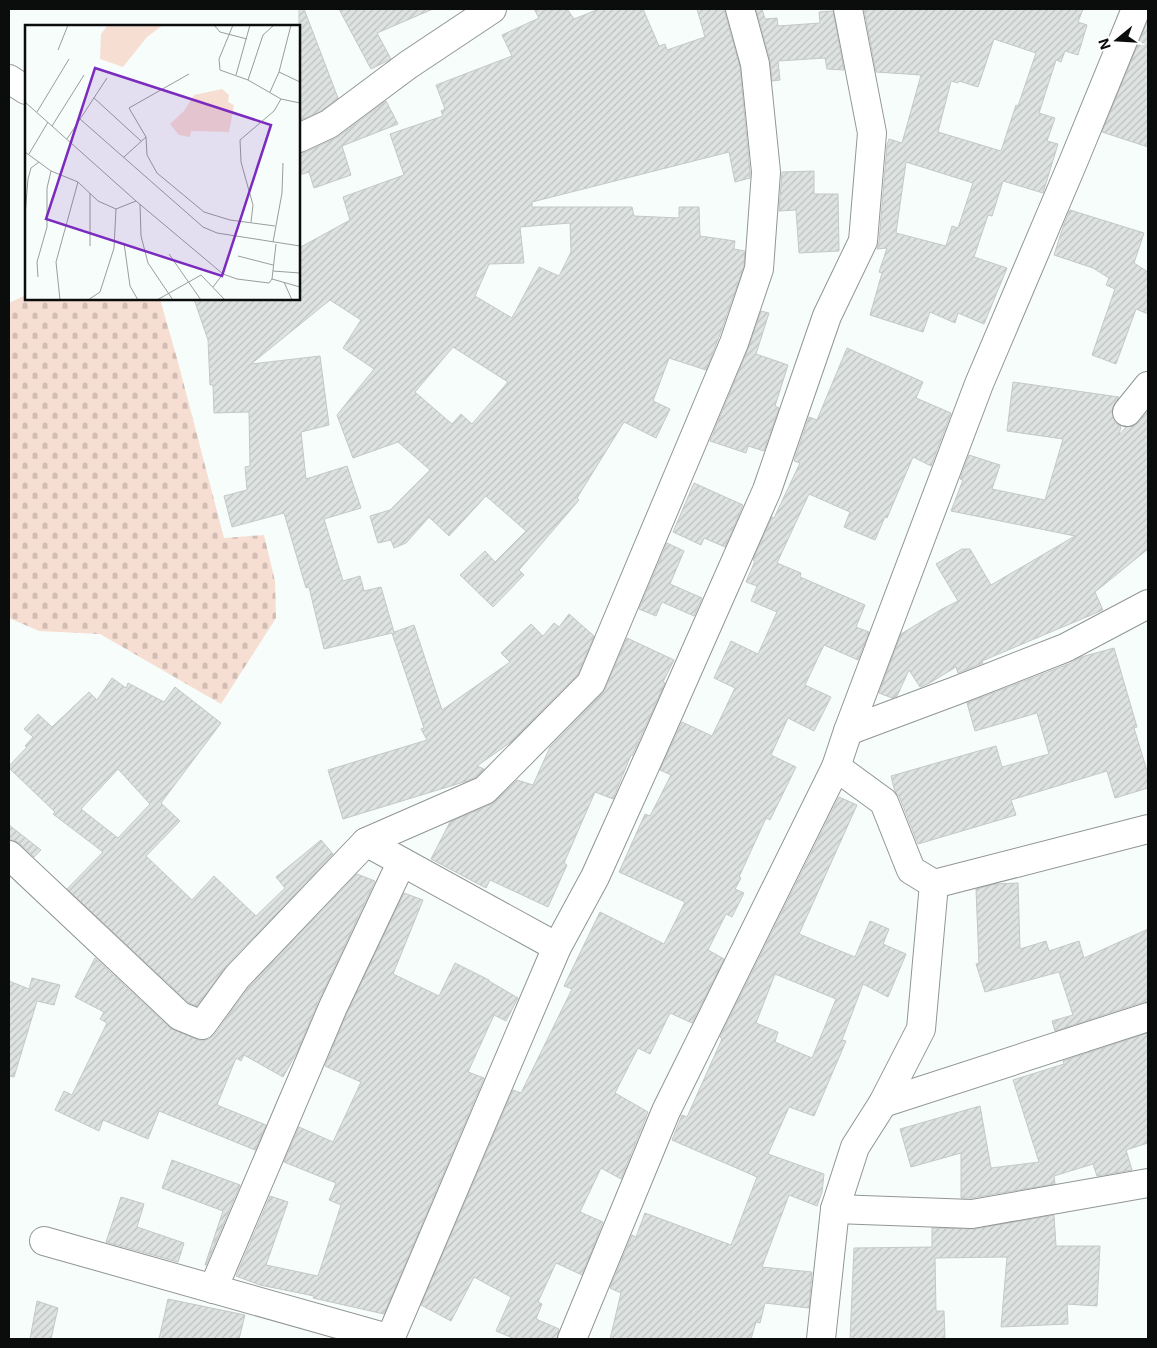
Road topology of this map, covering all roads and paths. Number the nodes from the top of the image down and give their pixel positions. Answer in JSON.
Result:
{"nodes":[{"id":1,"x":492,"y":9,"type":"edge"},
{"id":2,"x":740,"y":9,"type":"edge"},
{"id":3,"x":848,"y":9,"type":"edge"},
{"id":4,"x":1136,"y":9,"type":"edge"},
{"id":5,"x":9,"y":79,"type":"edge"},
{"id":6,"x":25,"y":89,"type":"edge"},
{"id":7,"x":300,"y":138,"type":"edge"},
{"id":8,"x":1148,"y":386,"type":"edge"},
{"id":9,"x":1128,"y":412,"type":"dead end"},
{"id":10,"x":1148,"y":604,"type":"edge"},
{"id":11,"x":848,"y":731,"type":"junction"},
{"id":12,"x":836,"y":767,"type":"junction"},
{"id":13,"x":1148,"y":829,"type":"edge"},
{"id":14,"x":366,"y":842,"type":"junction"},
{"id":15,"x":9,"y":855,"type":"edge"},
{"id":16,"x":402,"y":862,"type":"junction"},
{"id":17,"x":934,"y":884,"type":"junction"},
{"id":18,"x":558,"y":947,"type":"junction"},
{"id":19,"x":1148,"y":1017,"type":"edge"},
{"id":20,"x":883,"y":1103,"type":"junction"},
{"id":21,"x":1148,"y":1183,"type":"edge"},
{"id":22,"x":835,"y":1209,"type":"junction"},
{"id":23,"x":44,"y":1241,"type":"dead end"},
{"id":24,"x":213,"y":1289,"type":"junction"},
{"id":25,"x":391,"y":1339,"type":"edge"},
{"id":26,"x":572,"y":1339,"type":"edge"},
{"id":27,"x":821,"y":1339,"type":"edge"}],
"edges":[{"from":1,"to":7,"type":"street"},
{"from":2,"to":14,"type":"street"},
{"from":3,"to":18,"type":"street"},
{"from":4,"to":11,"type":"street"},
{"from":5,"to":6,"type":"street"},
{"from":8,"to":9,"type":"street"},
{"from":10,"to":11,"type":"street"},
{"from":11,"to":12,"type":"street"},
{"from":12,"to":17,"type":"street"},
{"from":12,"to":26,"type":"street"},
{"from":13,"to":17,"type":"street"},
{"from":14,"to":15,"type":"street"},
{"from":14,"to":16,"type":"street"},
{"from":16,"to":18,"type":"street"},
{"from":16,"to":24,"type":"street"},
{"from":17,"to":20,"type":"street"},
{"from":18,"to":25,"type":"street"},
{"from":19,"to":20,"type":"street"},
{"from":20,"to":22,"type":"street"},
{"from":21,"to":22,"type":"street"},
{"from":22,"to":27,"type":"street"},
{"from":23,"to":24,"type":"street"},
{"from":24,"to":25,"type":"street"}]}
